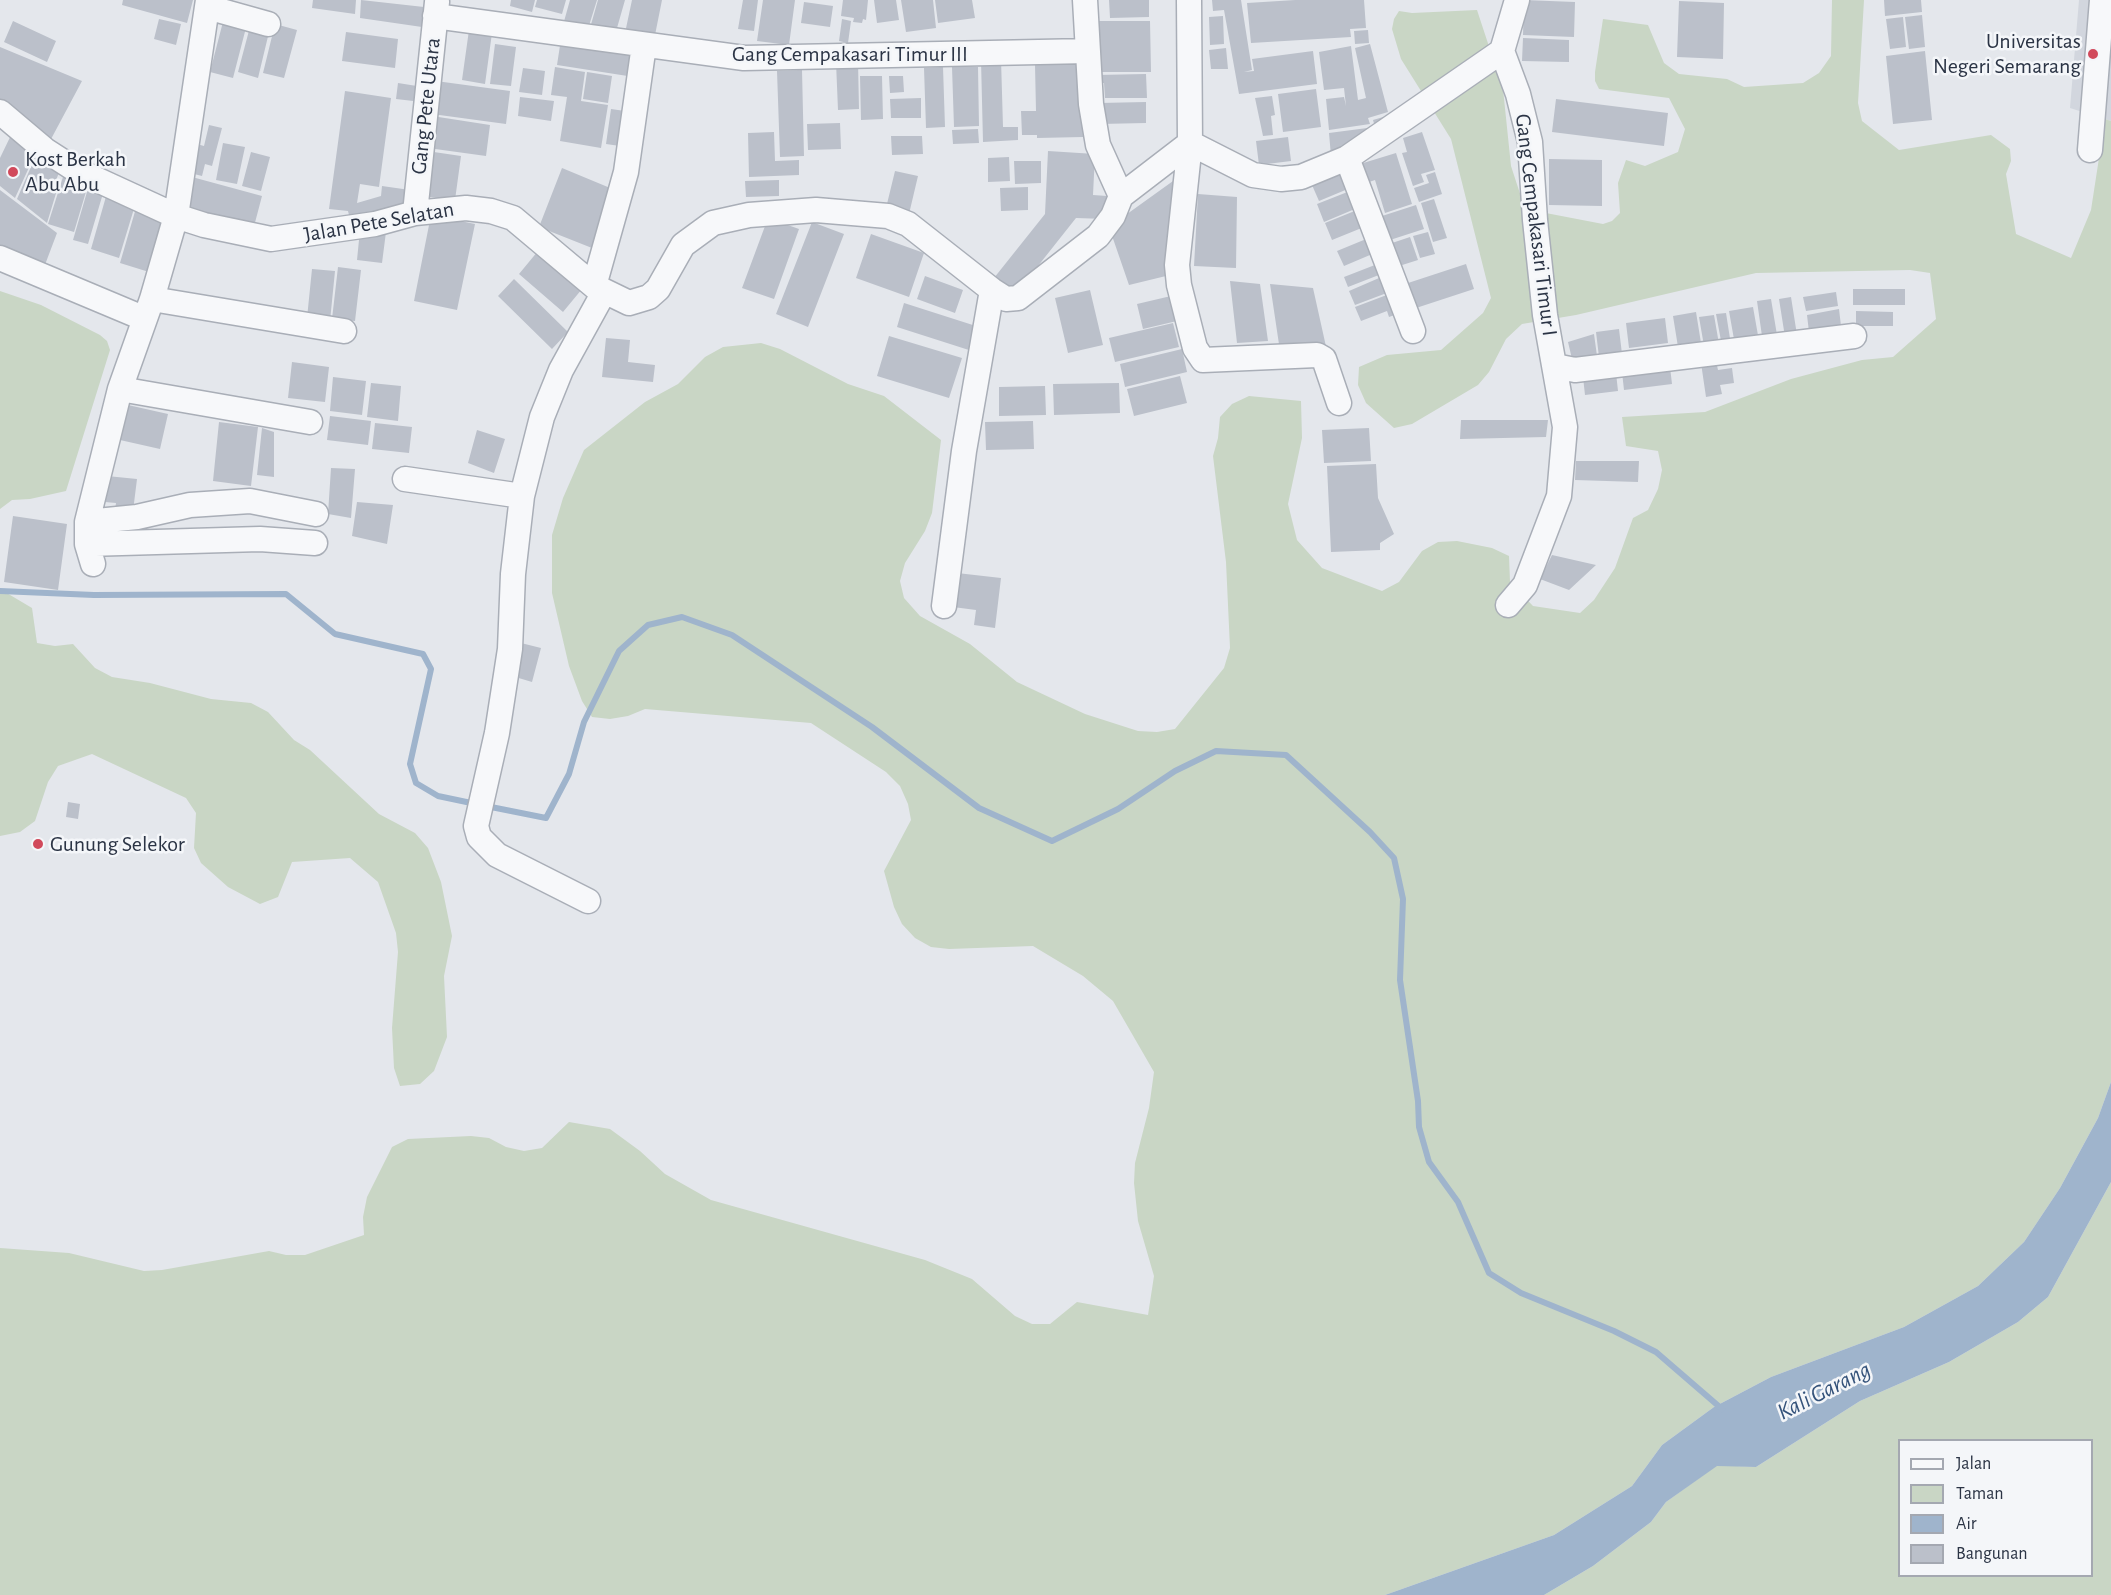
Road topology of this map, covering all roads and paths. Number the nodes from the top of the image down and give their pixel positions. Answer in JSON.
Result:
{"nodes":[{"id":1,"x":1085,"y":0,"type":"edge"},
{"id":2,"x":1189,"y":0,"type":"edge"},
{"id":3,"x":1517,"y":0,"type":"edge"},
{"id":4,"x":2102,"y":0,"type":"edge"},
{"id":5,"x":208,"y":4,"type":"edge"},
{"id":6,"x":436,"y":8,"type":"edge"},
{"id":7,"x":268,"y":24,"type":"dead end"},
{"id":8,"x":644,"y":45,"type":"junction"},
{"id":9,"x":1088,"y":51,"type":"junction"},
{"id":10,"x":1502,"y":51,"type":"junction"},
{"id":11,"x":0,"y":112,"type":"edge"},
{"id":12,"x":1190,"y":142,"type":"junction"},
{"id":13,"x":2090,"y":150,"type":"dead end"},
{"id":14,"x":1347,"y":158,"type":"junction"},
{"id":15,"x":1120,"y":196,"type":"junction"},
{"id":16,"x":415,"y":213,"type":"junction"},
{"id":17,"x":176,"y":216,"type":"junction"},
{"id":18,"x":0,"y":258,"type":"edge"},
{"id":19,"x":599,"y":289,"type":"junction"},
{"id":20,"x":992,"y":290,"type":"junction"},
{"id":21,"x":147,"y":309,"type":"junction"},
{"id":22,"x":344,"y":331,"type":"dead end"},
{"id":23,"x":1413,"y":331,"type":"dead end"},
{"id":24,"x":1854,"y":336,"type":"dead end"},
{"id":25,"x":1556,"y":366,"type":"junction"},
{"id":26,"x":120,"y":389,"type":"junction"},
{"id":27,"x":1339,"y":403,"type":"dead end"},
{"id":28,"x":309,"y":422,"type":"dead end"},
{"id":29,"x":405,"y":479,"type":"dead end"},
{"id":30,"x":522,"y":496,"type":"junction"},
{"id":31,"x":316,"y":514,"type":"dead end"},
{"id":32,"x":89,"y":543,"type":"junction"},
{"id":33,"x":315,"y":543,"type":"dead end"},
{"id":34,"x":1508,"y":605,"type":"dead end"},
{"id":35,"x":944,"y":606,"type":"dead end"},
{"id":36,"x":588,"y":901,"type":"dead end"}],
"edges":[{"from":1,"to":9,"type":"street"},
{"from":2,"to":12,"type":"street"},
{"from":3,"to":10,"type":"street"},
{"from":4,"to":13,"type":"street"},
{"from":5,"to":7,"type":"street"},
{"from":5,"to":17,"type":"street"},
{"from":6,"to":8,"type":"street","name":"Gang Cempakasari Timur III"},
{"from":6,"to":16,"type":"street","name":"Gang Pete Utara"},
{"from":8,"to":9,"type":"street","name":"Gang Cempakasari Timur III"},
{"from":8,"to":19,"type":"street"},
{"from":9,"to":15,"type":"street"},
{"from":10,"to":14,"type":"street"},
{"from":10,"to":25,"type":"street","name":"Gang Cempakasari Timur I"},
{"from":11,"to":17,"type":"street","name":"Jalan Pete Selatan"},
{"from":12,"to":14,"type":"street"},
{"from":12,"to":15,"type":"street"},
{"from":12,"to":27,"type":"street"},
{"from":14,"to":23,"type":"street"},
{"from":15,"to":20,"type":"street"},
{"from":16,"to":17,"type":"street","name":"Jalan Pete Selatan"},
{"from":16,"to":19,"type":"street","name":"Jalan Pete Selatan"},
{"from":17,"to":21,"type":"street"},
{"from":18,"to":21,"type":"street"},
{"from":19,"to":20,"type":"street","name":"Jalan Pete Selatan"},
{"from":19,"to":30,"type":"street"},
{"from":20,"to":35,"type":"street"},
{"from":21,"to":22,"type":"street"},
{"from":21,"to":26,"type":"street"},
{"from":24,"to":25,"type":"street"},
{"from":25,"to":34,"type":"street","name":"Gang Cempakasari Timur I"},
{"from":26,"to":28,"type":"street"},
{"from":26,"to":32,"type":"street"},
{"from":29,"to":30,"type":"street"},
{"from":30,"to":36,"type":"street"},
{"from":31,"to":32,"type":"street"},
{"from":32,"to":33,"type":"street"}]}
